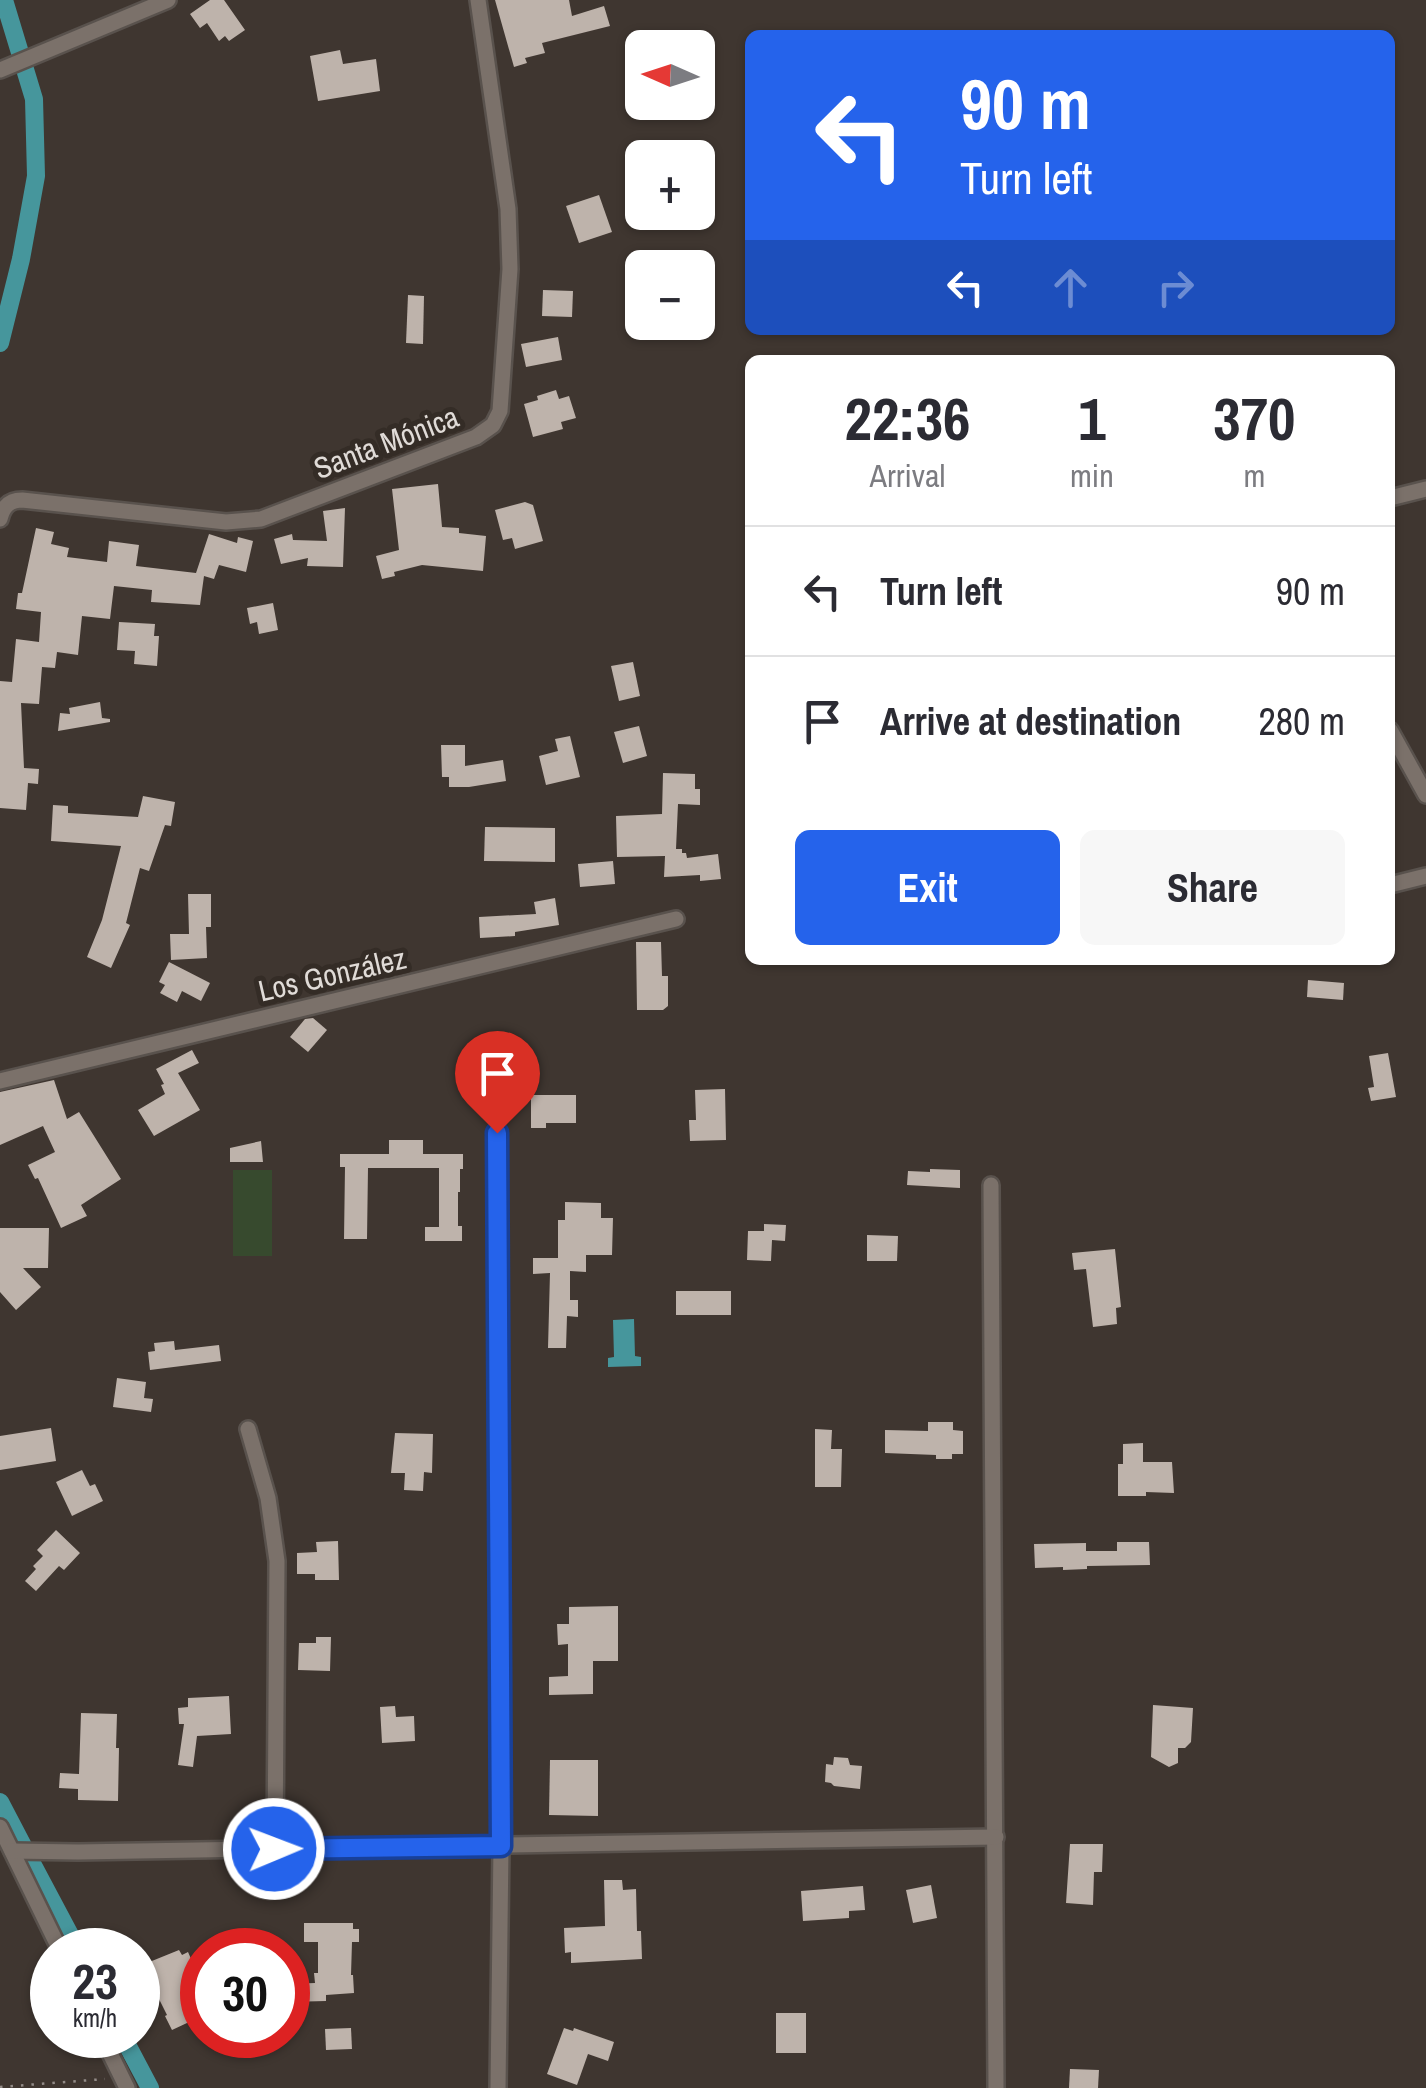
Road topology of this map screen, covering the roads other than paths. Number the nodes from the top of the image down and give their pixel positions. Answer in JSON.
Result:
{"nodes":[{"id":1,"x":168,"y":0,"type":"edge"},
{"id":2,"x":478,"y":0,"type":"edge"},
{"id":3,"x":8,"y":67,"type":"edge"},
{"id":4,"x":1426,"y":489,"type":"edge"},
{"id":5,"x":1395,"y":497,"type":"edge"},
{"id":6,"x":0,"y":518,"type":"edge"},
{"id":7,"x":1395,"y":739,"type":"edge"},
{"id":8,"x":1426,"y":795,"type":"edge"},
{"id":9,"x":1426,"y":876,"type":"edge"},
{"id":10,"x":1395,"y":884,"type":"edge"},
{"id":11,"x":676,"y":919,"type":"dead end"},
{"id":12,"x":0,"y":1082,"type":"edge"},
{"id":13,"x":497,"y":1133,"type":"dead end"},
{"id":14,"x":991,"y":1184,"type":"dead end"},
{"id":15,"x":248,"y":1428,"type":"dead end"},
{"id":16,"x":0,"y":1827,"type":"edge"},
{"id":17,"x":996,"y":1838,"type":"junction"},
{"id":18,"x":501,"y":1846,"type":"junction"},
{"id":19,"x":274,"y":1849,"type":"junction"},
{"id":20,"x":12,"y":1851,"type":"junction"},
{"id":21,"x":49,"y":1928,"type":"edge"},
{"id":22,"x":112,"y":2058,"type":"edge"},
{"id":23,"x":124,"y":2083,"type":"edge"},
{"id":24,"x":498,"y":2088,"type":"edge"},
{"id":25,"x":996,"y":2088,"type":"edge"}],
"edges":[{"from":1,"to":3,"type":"street"},
{"from":2,"to":6,"type":"street","name":"Santa Mónica"},
{"from":4,"to":5,"type":"street"},
{"from":7,"to":8,"type":"street"},
{"from":9,"to":10,"type":"street"},
{"from":11,"to":12,"type":"street","name":"Los González"},
{"from":13,"to":18,"type":"street"},
{"from":14,"to":17,"type":"street"},
{"from":15,"to":19,"type":"street"},
{"from":16,"to":20,"type":"street"},
{"from":17,"to":18,"type":"street"},
{"from":17,"to":25,"type":"street"},
{"from":18,"to":19,"type":"street"},
{"from":18,"to":24,"type":"street"},
{"from":19,"to":20,"type":"street"},
{"from":20,"to":21,"type":"street"},
{"from":22,"to":23,"type":"street"}]}
